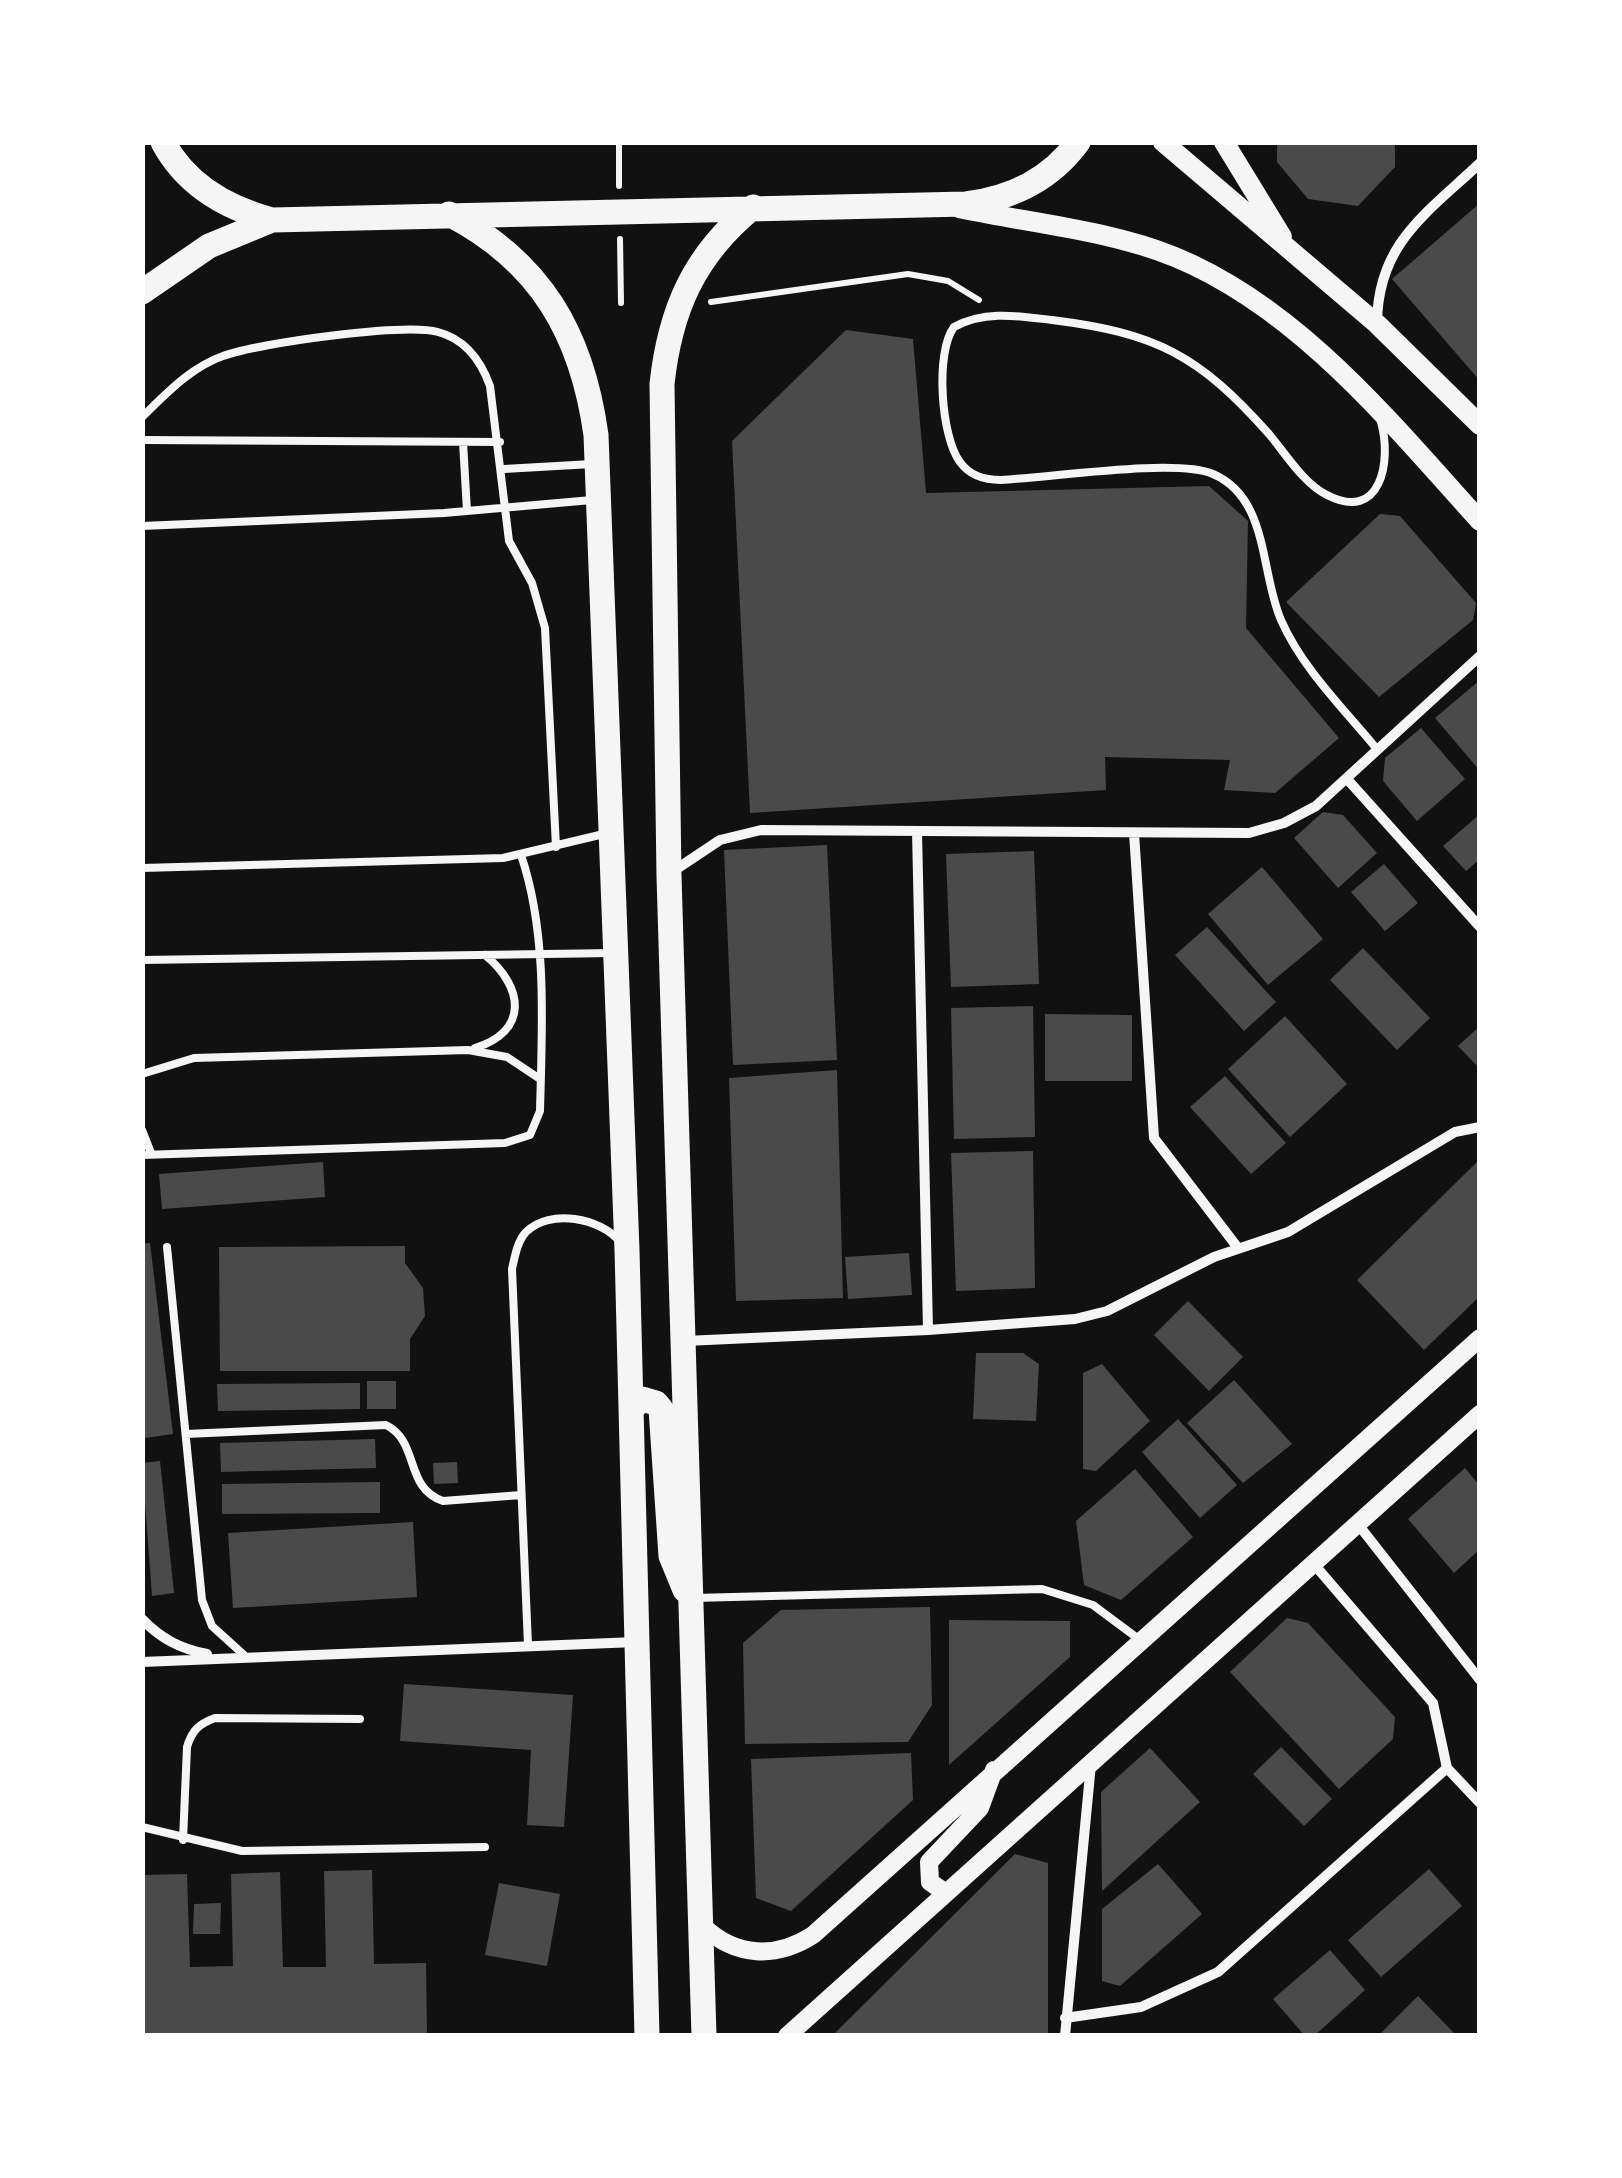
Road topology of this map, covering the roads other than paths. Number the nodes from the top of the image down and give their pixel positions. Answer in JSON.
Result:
{"nodes":[{"id":1,"x":164,"y":142,"type":"edge"},
{"id":2,"x":1078,"y":142,"type":"edge"},
{"id":3,"x":1163,"y":142,"type":"edge"},
{"id":4,"x":1224,"y":142,"type":"edge"},
{"id":5,"x":1480,"y":163,"type":"edge"},
{"id":6,"x":942,"y":204,"type":"junction"},
{"id":7,"x":752,"y":207,"type":"junction"},
{"id":8,"x":449,"y":214,"type":"junction"},
{"id":9,"x":272,"y":220,"type":"junction"},
{"id":10,"x":1292,"y":251,"type":"junction"},
{"id":11,"x":142,"y":292,"type":"edge"},
{"id":12,"x":1378,"y":324,"type":"junction"},
{"id":13,"x":1378,"y":408,"type":"junction"},
{"id":14,"x":142,"y":416,"type":"edge"},
{"id":15,"x":1480,"y":425,"type":"edge"},
{"id":16,"x":142,"y":440,"type":"edge"},
{"id":17,"x":463,"y":442,"type":"junction"},
{"id":18,"x":500,"y":442,"type":"junction"},
{"id":19,"x":597,"y":463,"type":"junction"},
{"id":20,"x":504,"y":469,"type":"junction"},
{"id":21,"x":598,"y":500,"type":"junction"},
{"id":22,"x":506,"y":506,"type":"junction"},
{"id":23,"x":466,"y":511,"type":"junction"},
{"id":24,"x":1480,"y":521,"type":"edge"},
{"id":25,"x":142,"y":526,"type":"edge"},
{"id":26,"x":1480,"y":656,"type":"edge"},
{"id":27,"x":1376,"y":748,"type":"junction"},
{"id":28,"x":1347,"y":779,"type":"junction"},
{"id":29,"x":613,"y":832,"type":"junction"},
{"id":30,"x":917,"y":832,"type":"junction"},
{"id":31,"x":1134,"y":833,"type":"junction"},
{"id":32,"x":556,"y":847,"type":"junction"},
{"id":33,"x":521,"y":855,"type":"junction"},
{"id":34,"x":142,"y":868,"type":"edge"},
{"id":35,"x":669,"y":876,"type":"junction"},
{"id":36,"x":1475,"y":914,"type":"edge"},
{"id":37,"x":1480,"y":927,"type":"edge"},
{"id":38,"x":617,"y":952,"type":"junction"},
{"id":39,"x":538,"y":954,"type":"junction"},
{"id":40,"x":486,"y":956,"type":"junction"},
{"id":41,"x":142,"y":960,"type":"edge"},
{"id":42,"x":468,"y":1050,"type":"junction"},
{"id":43,"x":142,"y":1074,"type":"edge"},
{"id":44,"x":540,"y":1080,"type":"junction"},
{"id":45,"x":1480,"y":1127,"type":"edge"},
{"id":46,"x":142,"y":1130,"type":"edge"},
{"id":47,"x":147,"y":1154,"type":"edge"},
{"id":48,"x":167,"y":1247,"type":"dead end"},
{"id":49,"x":1238,"y":1248,"type":"junction"},
{"id":50,"x":627,"y":1250,"type":"junction"},
{"id":51,"x":928,"y":1330,"type":"junction"},
{"id":52,"x":1480,"y":1338,"type":"edge"},
{"id":53,"x":684,"y":1341,"type":"junction"},
{"id":54,"x":631,"y":1409,"type":"junction"},
{"id":55,"x":1480,"y":1414,"type":"edge"},
{"id":56,"x":186,"y":1434,"type":"junction"},
{"id":57,"x":521,"y":1494,"type":"junction"},
{"id":58,"x":1358,"y":1523,"type":"junction"},
{"id":59,"x":1313,"y":1564,"type":"junction"},
{"id":60,"x":691,"y":1598,"type":"junction"},
{"id":61,"x":142,"y":1620,"type":"edge"},
{"id":62,"x":1140,"y":1640,"type":"junction"},
{"id":63,"x":638,"y":1642,"type":"junction"},
{"id":64,"x":528,"y":1644,"type":"junction"},
{"id":65,"x":244,"y":1655,"type":"junction"},
{"id":66,"x":217,"y":1656,"type":"junction"},
{"id":67,"x":142,"y":1662,"type":"edge"},
{"id":68,"x":1479,"y":1678,"type":"edge"},
{"id":69,"x":360,"y":1719,"type":"dead end"},
{"id":70,"x":1091,"y":1763,"type":"junction"},
{"id":71,"x":1447,"y":1768,"type":"junction"},
{"id":72,"x":994,"y":1770,"type":"junction"},
{"id":73,"x":1480,"y":1803,"type":"edge"},
{"id":74,"x":142,"y":1828,"type":"edge"},
{"id":75,"x":184,"y":1840,"type":"junction"},
{"id":76,"x":485,"y":1848,"type":"dead end"},
{"id":77,"x":946,"y":1893,"type":"junction"},
{"id":78,"x":704,"y":1926,"type":"junction"},
{"id":79,"x":1065,"y":2018,"type":"junction"},
{"id":80,"x":648,"y":2036,"type":"edge"},
{"id":81,"x":704,"y":2036,"type":"edge"},
{"id":82,"x":787,"y":2036,"type":"edge"},
{"id":83,"x":1065,"y":2036,"type":"edge"}],
"edges":[{"from":1,"to":9,"type":"main road"},
{"from":2,"to":6,"type":"main road"},
{"from":3,"to":10,"type":"main road"},
{"from":4,"to":10,"type":"main road"},
{"from":5,"to":12,"type":"street"},
{"from":6,"to":7,"type":"main road"},
{"from":6,"to":13,"type":"main road"},
{"from":7,"to":8,"type":"main road"},
{"from":7,"to":35,"type":"main road"},
{"from":8,"to":9,"type":"main road"},
{"from":8,"to":19,"type":"main road"},
{"from":9,"to":11,"type":"main road"},
{"from":10,"to":12,"type":"main road"},
{"from":12,"to":15,"type":"main road"},
{"from":13,"to":24,"type":"main road"},
{"from":13,"to":27,"type":"lane"},
{"from":14,"to":18,"type":"lane"},
{"from":16,"to":17,"type":"lane"},
{"from":17,"to":18,"type":"lane"},
{"from":17,"to":23,"type":"lane"},
{"from":18,"to":20,"type":"lane"},
{"from":19,"to":20,"type":"lane"},
{"from":19,"to":21,"type":"main road"},
{"from":20,"to":22,"type":"lane"},
{"from":21,"to":22,"type":"lane"},
{"from":21,"to":29,"type":"main road"},
{"from":22,"to":23,"type":"lane"},
{"from":22,"to":32,"type":"lane"},
{"from":23,"to":25,"type":"lane"},
{"from":26,"to":27,"type":"street"},
{"from":27,"to":28,"type":"street"},
{"from":28,"to":31,"type":"street"},
{"from":28,"to":36,"type":"street"},
{"from":29,"to":32,"type":"lane"},
{"from":29,"to":38,"type":"main road"},
{"from":30,"to":31,"type":"street"},
{"from":30,"to":35,"type":"street"},
{"from":30,"to":51,"type":"street"},
{"from":31,"to":49,"type":"street"},
{"from":32,"to":33,"type":"lane"},
{"from":33,"to":34,"type":"lane"},
{"from":33,"to":39,"type":"lane"},
{"from":35,"to":53,"type":"main road"},
{"from":36,"to":37,"type":"street"},
{"from":38,"to":39,"type":"lane"},
{"from":38,"to":50,"type":"main road"},
{"from":39,"to":40,"type":"lane"},
{"from":39,"to":44,"type":"lane"},
{"from":40,"to":41,"type":"lane"},
{"from":40,"to":42,"type":"lane"},
{"from":42,"to":43,"type":"lane"},
{"from":42,"to":44,"type":"lane"},
{"from":44,"to":47,"type":"lane"},
{"from":45,"to":49,"type":"street"},
{"from":46,"to":47,"type":"lane"},
{"from":48,"to":56,"type":"lane"},
{"from":49,"to":51,"type":"street"},
{"from":50,"to":54,"type":"main road"},
{"from":50,"to":57,"type":"lane"},
{"from":51,"to":53,"type":"street"},
{"from":52,"to":62,"type":"street"},
{"from":53,"to":60,"type":"main road"},
{"from":54,"to":60,"type":"main road"},
{"from":54,"to":63,"type":"main road"},
{"from":55,"to":58,"type":"street"},
{"from":56,"to":57,"type":"lane"},
{"from":56,"to":65,"type":"lane"},
{"from":57,"to":64,"type":"lane"},
{"from":58,"to":59,"type":"street"},
{"from":58,"to":68,"type":"street"},
{"from":59,"to":70,"type":"street"},
{"from":59,"to":71,"type":"street"},
{"from":60,"to":62,"type":"lane"},
{"from":60,"to":78,"type":"main road"},
{"from":61,"to":66,"type":"street"},
{"from":62,"to":72,"type":"street"},
{"from":63,"to":64,"type":"street"},
{"from":63,"to":80,"type":"main road"},
{"from":64,"to":65,"type":"street"},
{"from":65,"to":66,"type":"street"},
{"from":66,"to":67,"type":"street"},
{"from":69,"to":75,"type":"lane"},
{"from":70,"to":77,"type":"street"},
{"from":70,"to":79,"type":"street"},
{"from":71,"to":73,"type":"street"},
{"from":71,"to":79,"type":"street"},
{"from":72,"to":77,"type":"street"},
{"from":72,"to":78,"type":"street"},
{"from":74,"to":75,"type":"lane"},
{"from":75,"to":76,"type":"lane"},
{"from":77,"to":82,"type":"street"},
{"from":78,"to":81,"type":"main road"},
{"from":79,"to":83,"type":"street"}]}
